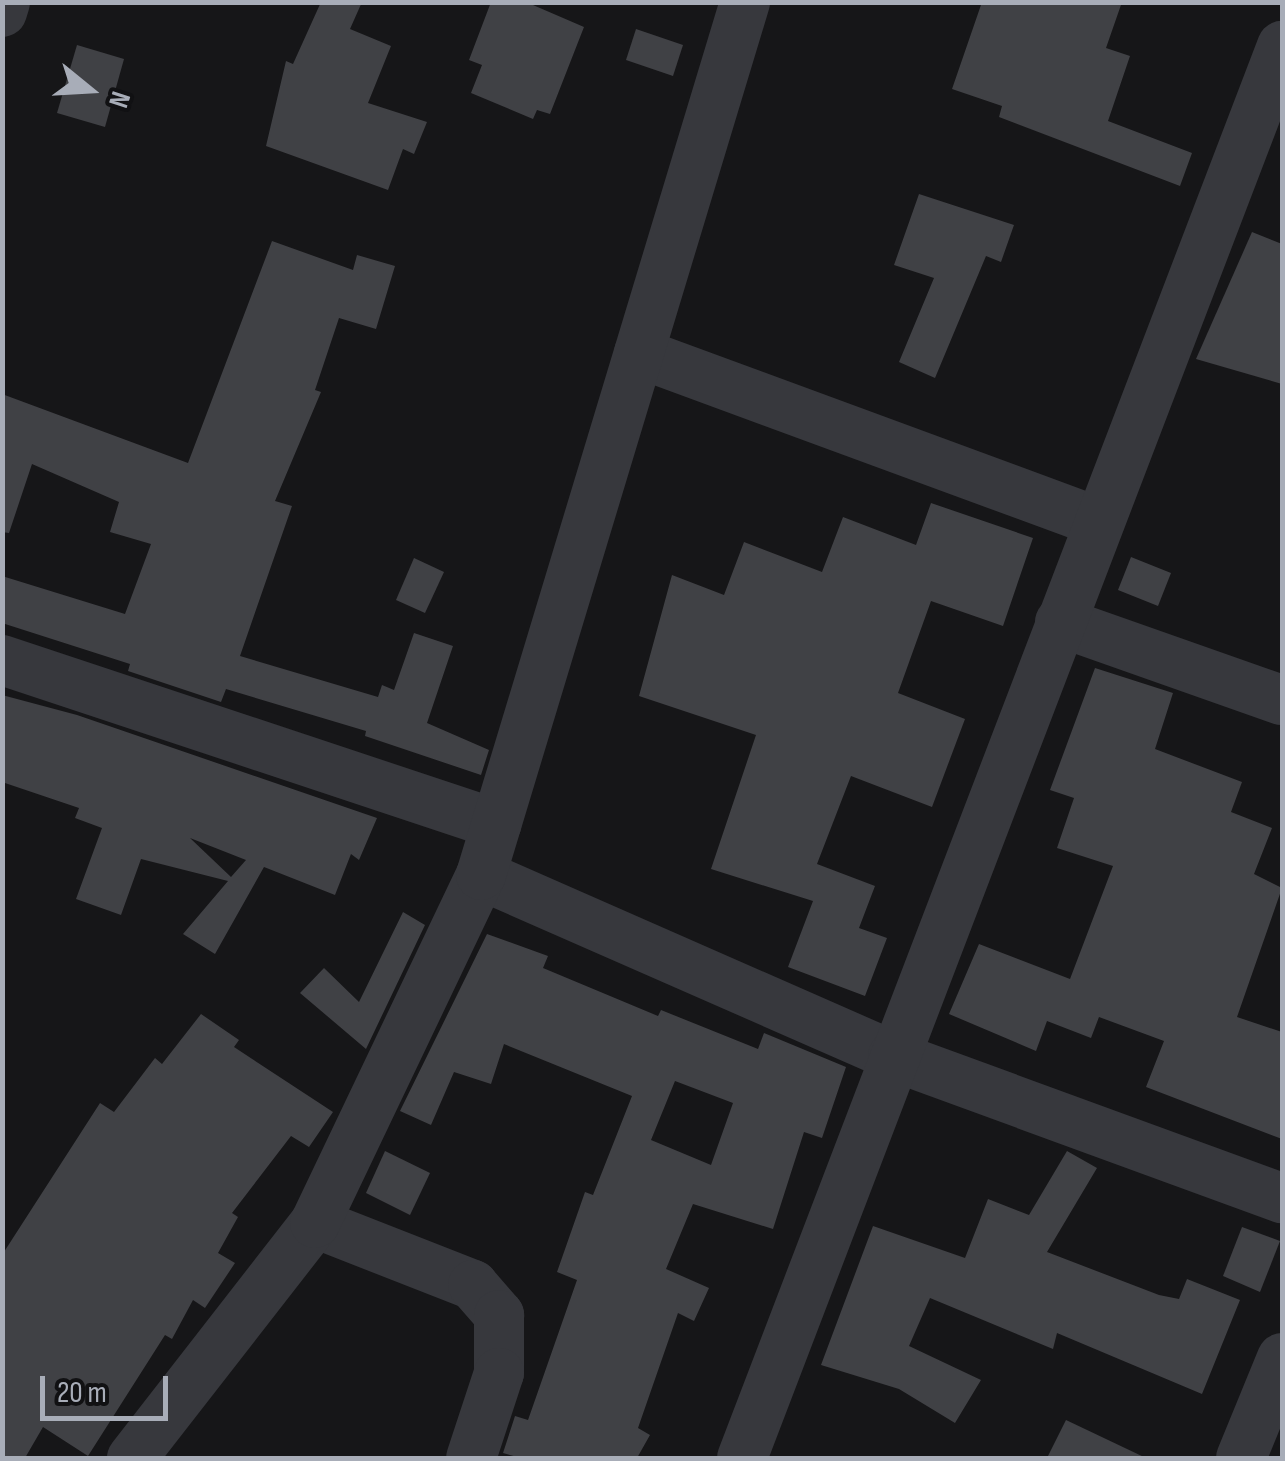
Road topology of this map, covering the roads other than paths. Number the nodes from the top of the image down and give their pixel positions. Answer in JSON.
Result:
{"nodes":[{"id":1,"x":6,"y":2,"type":"edge"},
{"id":2,"x":745,"y":2,"type":"edge"},
{"id":3,"x":2,"y":12,"type":"edge"},
{"id":4,"x":1282,"y":46,"type":"edge"},
{"id":5,"x":638,"y":353,"type":"junction"},
{"id":6,"x":1098,"y":522,"type":"junction"},
{"id":7,"x":1060,"y":622,"type":"junction"},
{"id":8,"x":2,"y":660,"type":"edge"},
{"id":9,"x":1282,"y":700,"type":"edge"},
{"id":10,"x":496,"y":824,"type":"junction"},
{"id":11,"x":481,"y":875,"type":"junction"},
{"id":12,"x":893,"y":1056,"type":"junction"},
{"id":13,"x":1282,"y":1198,"type":"edge"},
{"id":14,"x":316,"y":1223,"type":"junction"},
{"id":15,"x":1282,"y":1358,"type":"edge"},
{"id":16,"x":132,"y":1458,"type":"edge"},
{"id":17,"x":471,"y":1458,"type":"edge"},
{"id":18,"x":742,"y":1458,"type":"edge"},
{"id":19,"x":1241,"y":1458,"type":"edge"}],
"edges":[{"from":1,"to":3,"type":"street"},
{"from":2,"to":5,"type":"street"},
{"from":4,"to":6,"type":"street"},
{"from":5,"to":6,"type":"street"},
{"from":5,"to":10,"type":"street"},
{"from":6,"to":7,"type":"street"},
{"from":7,"to":9,"type":"street"},
{"from":7,"to":12,"type":"street"},
{"from":8,"to":10,"type":"street"},
{"from":10,"to":11,"type":"street"},
{"from":11,"to":12,"type":"street"},
{"from":11,"to":14,"type":"street"},
{"from":12,"to":13,"type":"street"},
{"from":12,"to":18,"type":"street"},
{"from":14,"to":16,"type":"street"},
{"from":14,"to":17,"type":"street"},
{"from":15,"to":19,"type":"street"}]}
